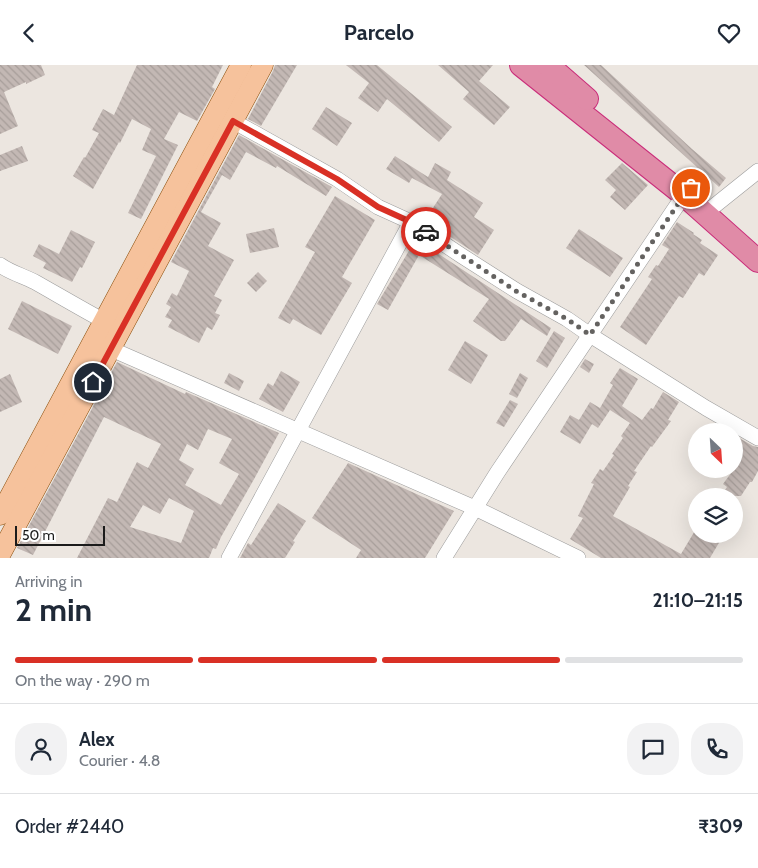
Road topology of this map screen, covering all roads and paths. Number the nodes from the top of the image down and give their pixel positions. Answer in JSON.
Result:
{"nodes":[{"id":1,"x":240,"y":65,"type":"edge"},
{"id":2,"x":263,"y":65,"type":"edge"},
{"id":3,"x":521,"y":65,"type":"edge"},
{"id":4,"x":548,"y":65,"type":"edge"},
{"id":5,"x":233,"y":121,"type":"junction"},
{"id":6,"x":758,"y":171,"type":"edge"},
{"id":7,"x":688,"y":191,"type":"junction"},
{"id":8,"x":709,"y":210,"type":"junction"},
{"id":9,"x":411,"y":222,"type":"junction"},
{"id":10,"x":758,"y":245,"type":"edge"},
{"id":11,"x":146,"y":261,"type":"junction"},
{"id":12,"x":758,"y":261,"type":"edge"},
{"id":13,"x":0,"y":265,"type":"edge"},
{"id":14,"x":104,"y":321,"type":"junction"},
{"id":15,"x":590,"y":335,"type":"junction"},
{"id":16,"x":111,"y":349,"type":"junction"},
{"id":17,"x":298,"y":431,"type":"junction"},
{"id":18,"x":758,"y":438,"type":"edge"},
{"id":19,"x":475,"y":508,"type":"junction"},
{"id":20,"x":10,"y":510,"type":"edge"},
{"id":21,"x":0,"y":555,"type":"edge"},
{"id":22,"x":229,"y":558,"type":"edge"},
{"id":23,"x":444,"y":558,"type":"edge"},
{"id":24,"x":578,"y":558,"type":"edge"}],
"edges":[{"from":1,"to":11,"type":"main road"},
{"from":2,"to":5,"type":"main road"},
{"from":3,"to":7,"type":"highway"},
{"from":4,"to":7,"type":"highway"},
{"from":5,"to":9,"type":"street"},
{"from":5,"to":11,"type":"main road"},
{"from":6,"to":8,"type":"street"},
{"from":7,"to":8,"type":"highway"},
{"from":7,"to":15,"type":"street"},
{"from":8,"to":10,"type":"highway"},
{"from":8,"to":12,"type":"highway"},
{"from":9,"to":15,"type":"street"},
{"from":9,"to":17,"type":"street"},
{"from":11,"to":14,"type":"main road"},
{"from":11,"to":16,"type":"main road"},
{"from":13,"to":14,"type":"street"},
{"from":14,"to":20,"type":"main road"},
{"from":15,"to":18,"type":"street"},
{"from":15,"to":19,"type":"street"},
{"from":16,"to":17,"type":"street"},
{"from":16,"to":20,"type":"main road"},
{"from":17,"to":19,"type":"street"},
{"from":17,"to":22,"type":"street"},
{"from":19,"to":23,"type":"street"},
{"from":19,"to":24,"type":"street"},
{"from":20,"to":21,"type":"main road"}]}
